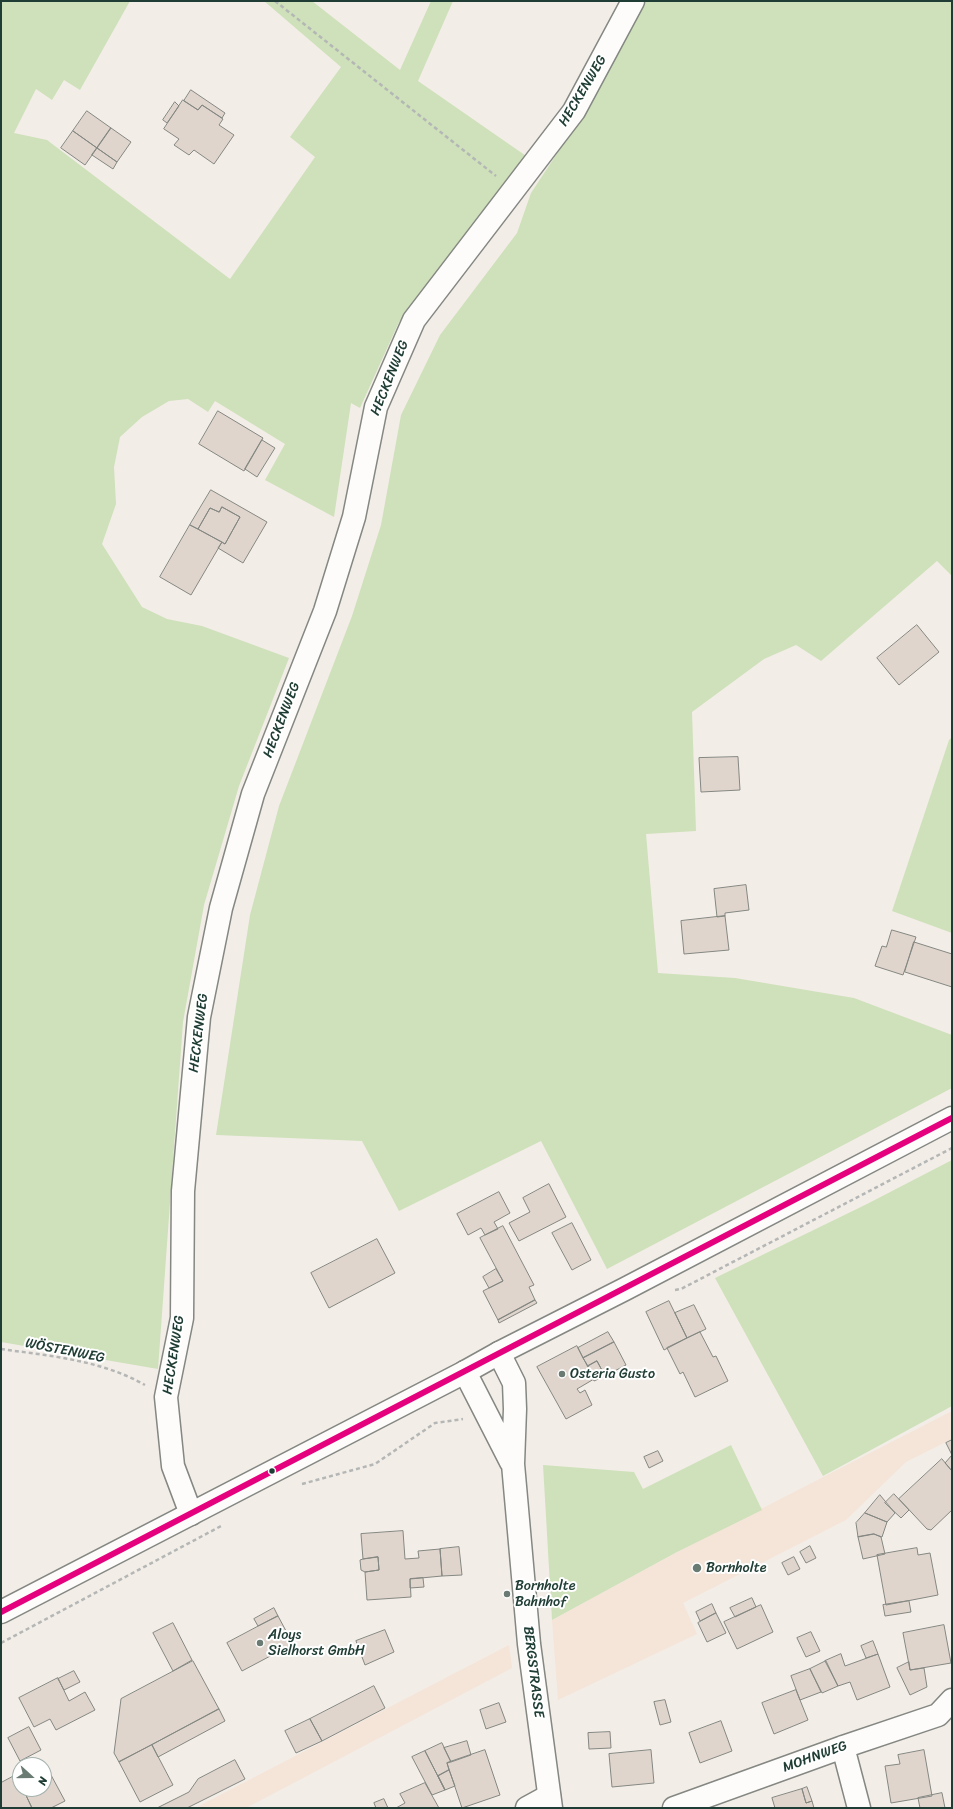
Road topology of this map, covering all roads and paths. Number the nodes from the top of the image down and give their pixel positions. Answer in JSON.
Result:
{"nodes":[{"id":1,"x":275,"y":1,"type":"edge"},
{"id":2,"x":633,"y":1,"type":"edge"},
{"id":3,"x":514,"y":190,"type":"junction"},
{"id":4,"x":952,"y":1118,"type":"edge"},
{"id":5,"x":952,"y":1148,"type":"edge"},
{"id":6,"x":674,"y":1290,"type":"dead end"},
{"id":7,"x":1,"y":1349,"type":"edge"},
{"id":8,"x":499,"y":1353,"type":"junction"},
{"id":9,"x":465,"y":1372,"type":"junction"},
{"id":10,"x":166,"y":1397,"type":"junction"},
{"id":11,"x":464,"y":1419,"type":"dead end"},
{"id":12,"x":512,"y":1464,"type":"junction"},
{"id":13,"x":297,"y":1487,"type":"dead end"},
{"id":14,"x":190,"y":1514,"type":"junction"},
{"id":15,"x":228,"y":1523,"type":"dead end"},
{"id":16,"x":1,"y":1612,"type":"edge"},
{"id":17,"x":1,"y":1643,"type":"edge"},
{"id":18,"x":952,"y":1700,"type":"edge"},
{"id":19,"x":843,"y":1746,"type":"junction"},
{"id":20,"x":550,"y":1802,"type":"edge"},
{"id":21,"x":527,"y":1808,"type":"edge"},
{"id":22,"x":674,"y":1808,"type":"edge"},
{"id":23,"x":859,"y":1808,"type":"edge"}],
"edges":[{"from":1,"to":3,"type":"path"},
{"from":2,"to":3,"type":"street","name":"HECKENWEG"},
{"from":3,"to":10,"type":"street","name":"HECKENWEG"},
{"from":4,"to":8,"type":"street"},
{"from":5,"to":6,"type":"path"},
{"from":7,"to":10,"type":"path","name":"WÖSTENWEG"},
{"from":8,"to":9,"type":"street"},
{"from":8,"to":12,"type":"street","name":"BERGSTRASSE"},
{"from":9,"to":12,"type":"street","name":"BERGSTRASSE"},
{"from":9,"to":14,"type":"street"},
{"from":10,"to":14,"type":"street","name":"HECKENWEG"},
{"from":11,"to":13,"type":"path"},
{"from":12,"to":20,"type":"street","name":"BERGSTRASSE"},
{"from":14,"to":16,"type":"street"},
{"from":15,"to":17,"type":"path"},
{"from":18,"to":19,"type":"street","name":"MOHNWEG"},
{"from":19,"to":22,"type":"street","name":"MOHNWEG"},
{"from":19,"to":23,"type":"street"},
{"from":20,"to":21,"type":"street"}]}
